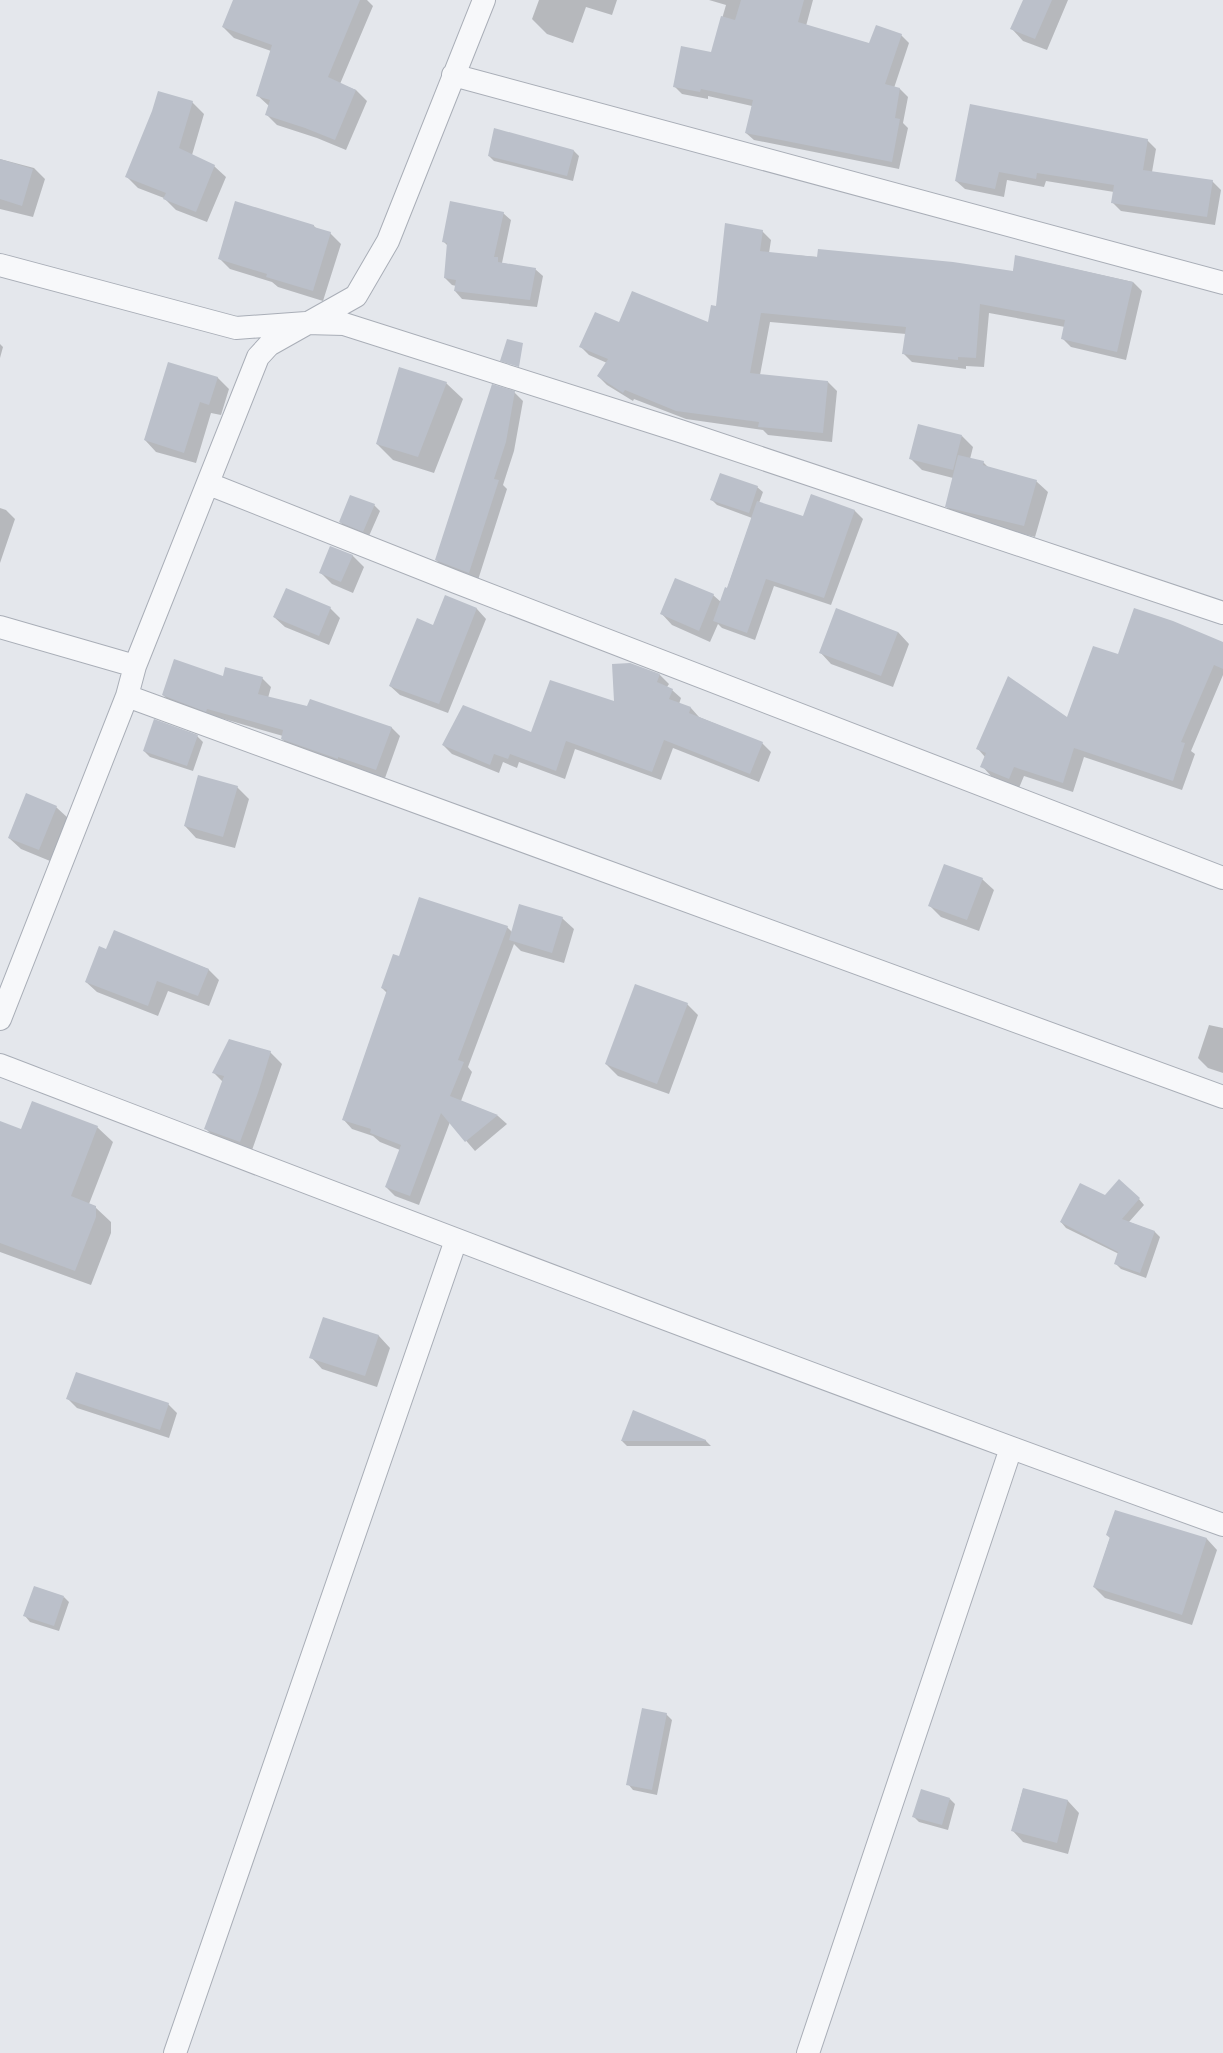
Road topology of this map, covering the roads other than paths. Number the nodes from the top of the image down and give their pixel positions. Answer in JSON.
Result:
{"nodes":[{"id":1,"x":484,"y":0,"type":"edge"},
{"id":2,"x":453,"y":75,"type":"junction"},
{"id":3,"x":0,"y":265,"type":"edge"},
{"id":4,"x":1223,"y":283,"type":"edge"},
{"id":5,"x":306,"y":323,"type":"junction"},
{"id":6,"x":209,"y":484,"type":"junction"},
{"id":7,"x":1223,"y":613,"type":"edge"},
{"id":8,"x":0,"y":627,"type":"edge"},
{"id":9,"x":135,"y":666,"type":"junction"},
{"id":10,"x":127,"y":696,"type":"junction"},
{"id":11,"x":1223,"y":878,"type":"edge"},
{"id":12,"x":0,"y":1019,"type":"edge"},
{"id":13,"x":0,"y":1065,"type":"edge"},
{"id":14,"x":1223,"y":1097,"type":"edge"},
{"id":15,"x":456,"y":1240,"type":"junction"},
{"id":16,"x":1011,"y":1448,"type":"junction"},
{"id":17,"x":1223,"y":1525,"type":"edge"},
{"id":18,"x":175,"y":2053,"type":"edge"},
{"id":19,"x":808,"y":2053,"type":"edge"}],
"edges":[{"from":1,"to":2,"type":"street"},
{"from":2,"to":4,"type":"street"},
{"from":2,"to":5,"type":"street"},
{"from":3,"to":5,"type":"street"},
{"from":5,"to":6,"type":"street"},
{"from":5,"to":7,"type":"street"},
{"from":6,"to":9,"type":"street"},
{"from":6,"to":11,"type":"street"},
{"from":8,"to":9,"type":"street"},
{"from":9,"to":10,"type":"street"},
{"from":10,"to":12,"type":"street"},
{"from":10,"to":14,"type":"street"},
{"from":13,"to":15,"type":"street"},
{"from":15,"to":16,"type":"street"},
{"from":15,"to":18,"type":"street"},
{"from":16,"to":17,"type":"street"},
{"from":16,"to":19,"type":"street"}]}
